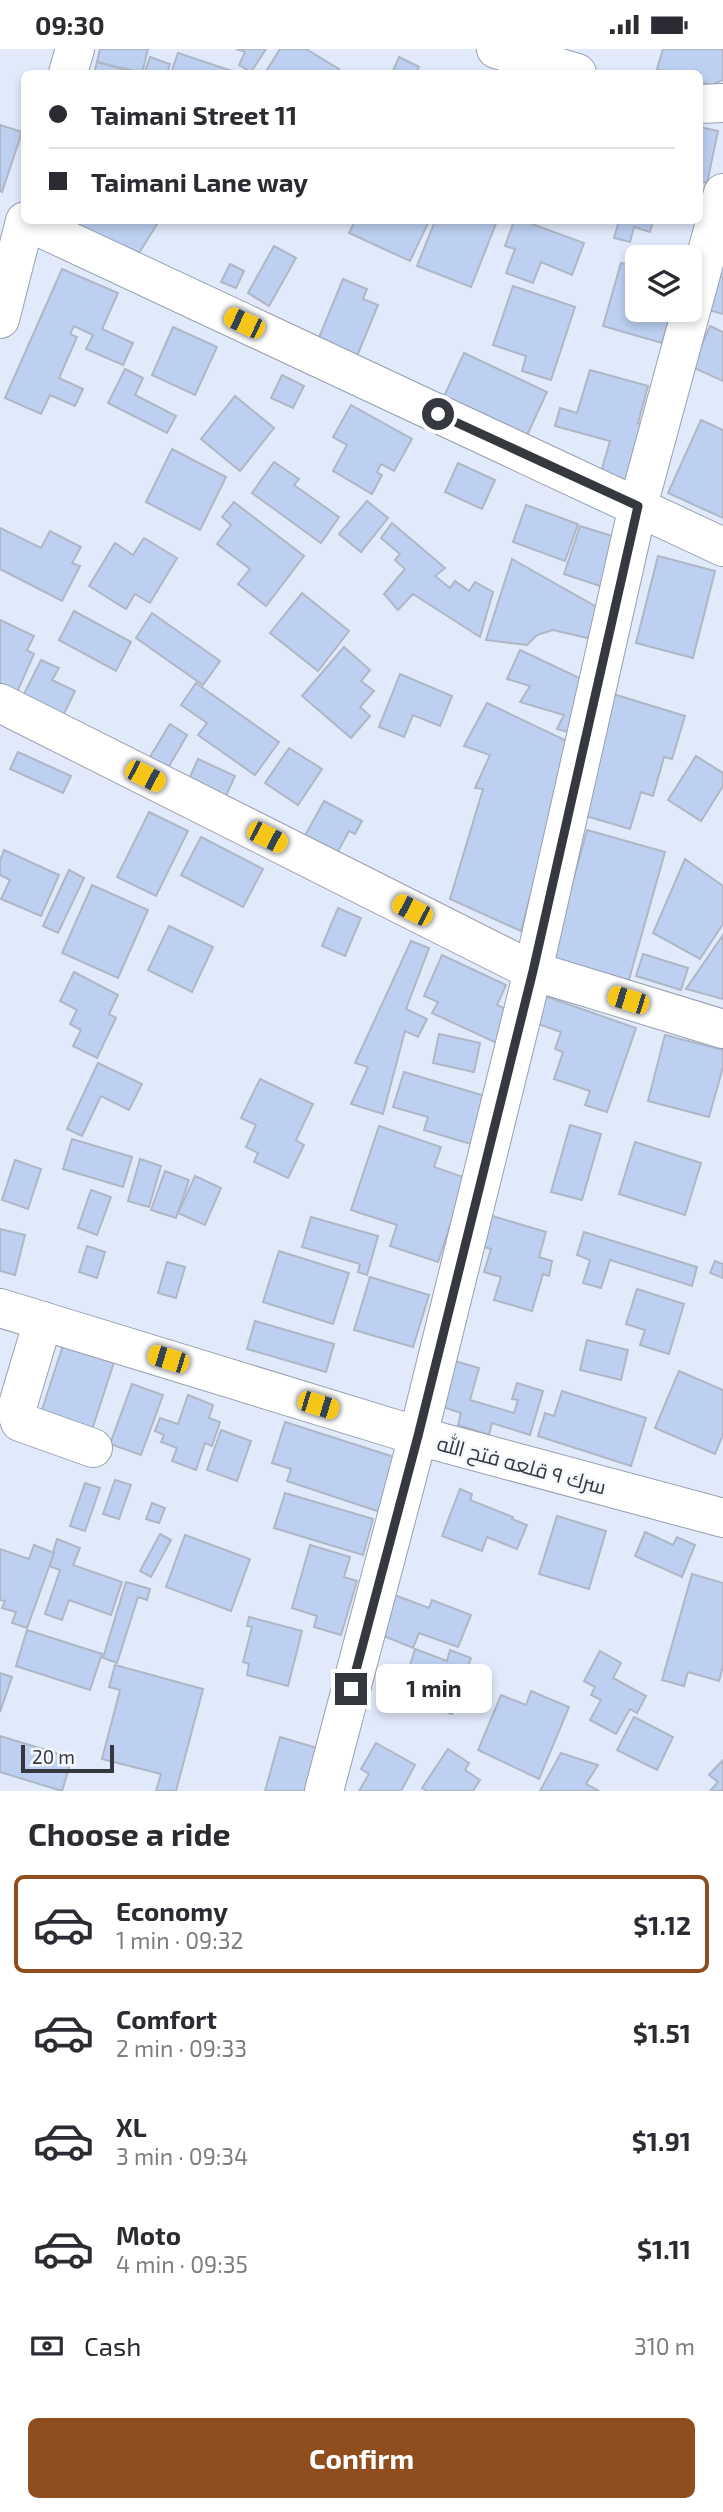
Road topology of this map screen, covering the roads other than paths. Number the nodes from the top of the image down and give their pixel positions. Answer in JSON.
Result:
{"nodes":[{"id":1,"x":75,"y":49,"type":"edge"},
{"id":2,"x":496,"y":49,"type":"edge"},
{"id":3,"x":69,"y":70,"type":"edge"},
{"id":4,"x":567,"y":70,"type":"edge"},
{"id":5,"x":723,"y":103,"type":"edge"},
{"id":6,"x":703,"y":104,"type":"edge"},
{"id":7,"x":723,"y":193,"type":"edge"},
{"id":8,"x":0,"y":208,"type":"edge"},
{"id":9,"x":21,"y":218,"type":"edge"},
{"id":10,"x":24,"y":224,"type":"edge"},
{"id":11,"x":34,"y":224,"type":"edge"},
{"id":12,"x":0,"y":319,"type":"edge"},
{"id":13,"x":638,"y":506,"type":"junction"},
{"id":14,"x":723,"y":547,"type":"edge"},
{"id":15,"x":0,"y":703,"type":"edge"},
{"id":16,"x":533,"y":971,"type":"junction"},
{"id":17,"x":723,"y":1028,"type":"edge"},
{"id":18,"x":0,"y":1308,"type":"edge"},
{"id":19,"x":43,"y":1321,"type":"junction"},
{"id":20,"x":418,"y":1436,"type":"junction"},
{"id":21,"x":93,"y":1448,"type":"dead end"},
{"id":22,"x":723,"y":1518,"type":"edge"},
{"id":23,"x":324,"y":1791,"type":"edge"}],
"edges":[{"from":1,"to":3,"type":"street"},
{"from":2,"to":4,"type":"street"},
{"from":5,"to":6,"type":"street"},
{"from":7,"to":13,"type":"street"},
{"from":8,"to":9,"type":"street"},
{"from":10,"to":12,"type":"street"},
{"from":11,"to":13,"type":"street"},
{"from":13,"to":14,"type":"street"},
{"from":13,"to":16,"type":"street"},
{"from":15,"to":16,"type":"street"},
{"from":16,"to":17,"type":"street"},
{"from":16,"to":20,"type":"street"},
{"from":18,"to":19,"type":"street","name":"سرك ٩ قلعه فتح الله"},
{"from":19,"to":20,"type":"street","name":"سرك ٩ قلعه فتح الله"},
{"from":19,"to":21,"type":"street"},
{"from":20,"to":22,"type":"street","name":"سرك ٩ قلعه فتح الله"},
{"from":20,"to":23,"type":"street"}]}
